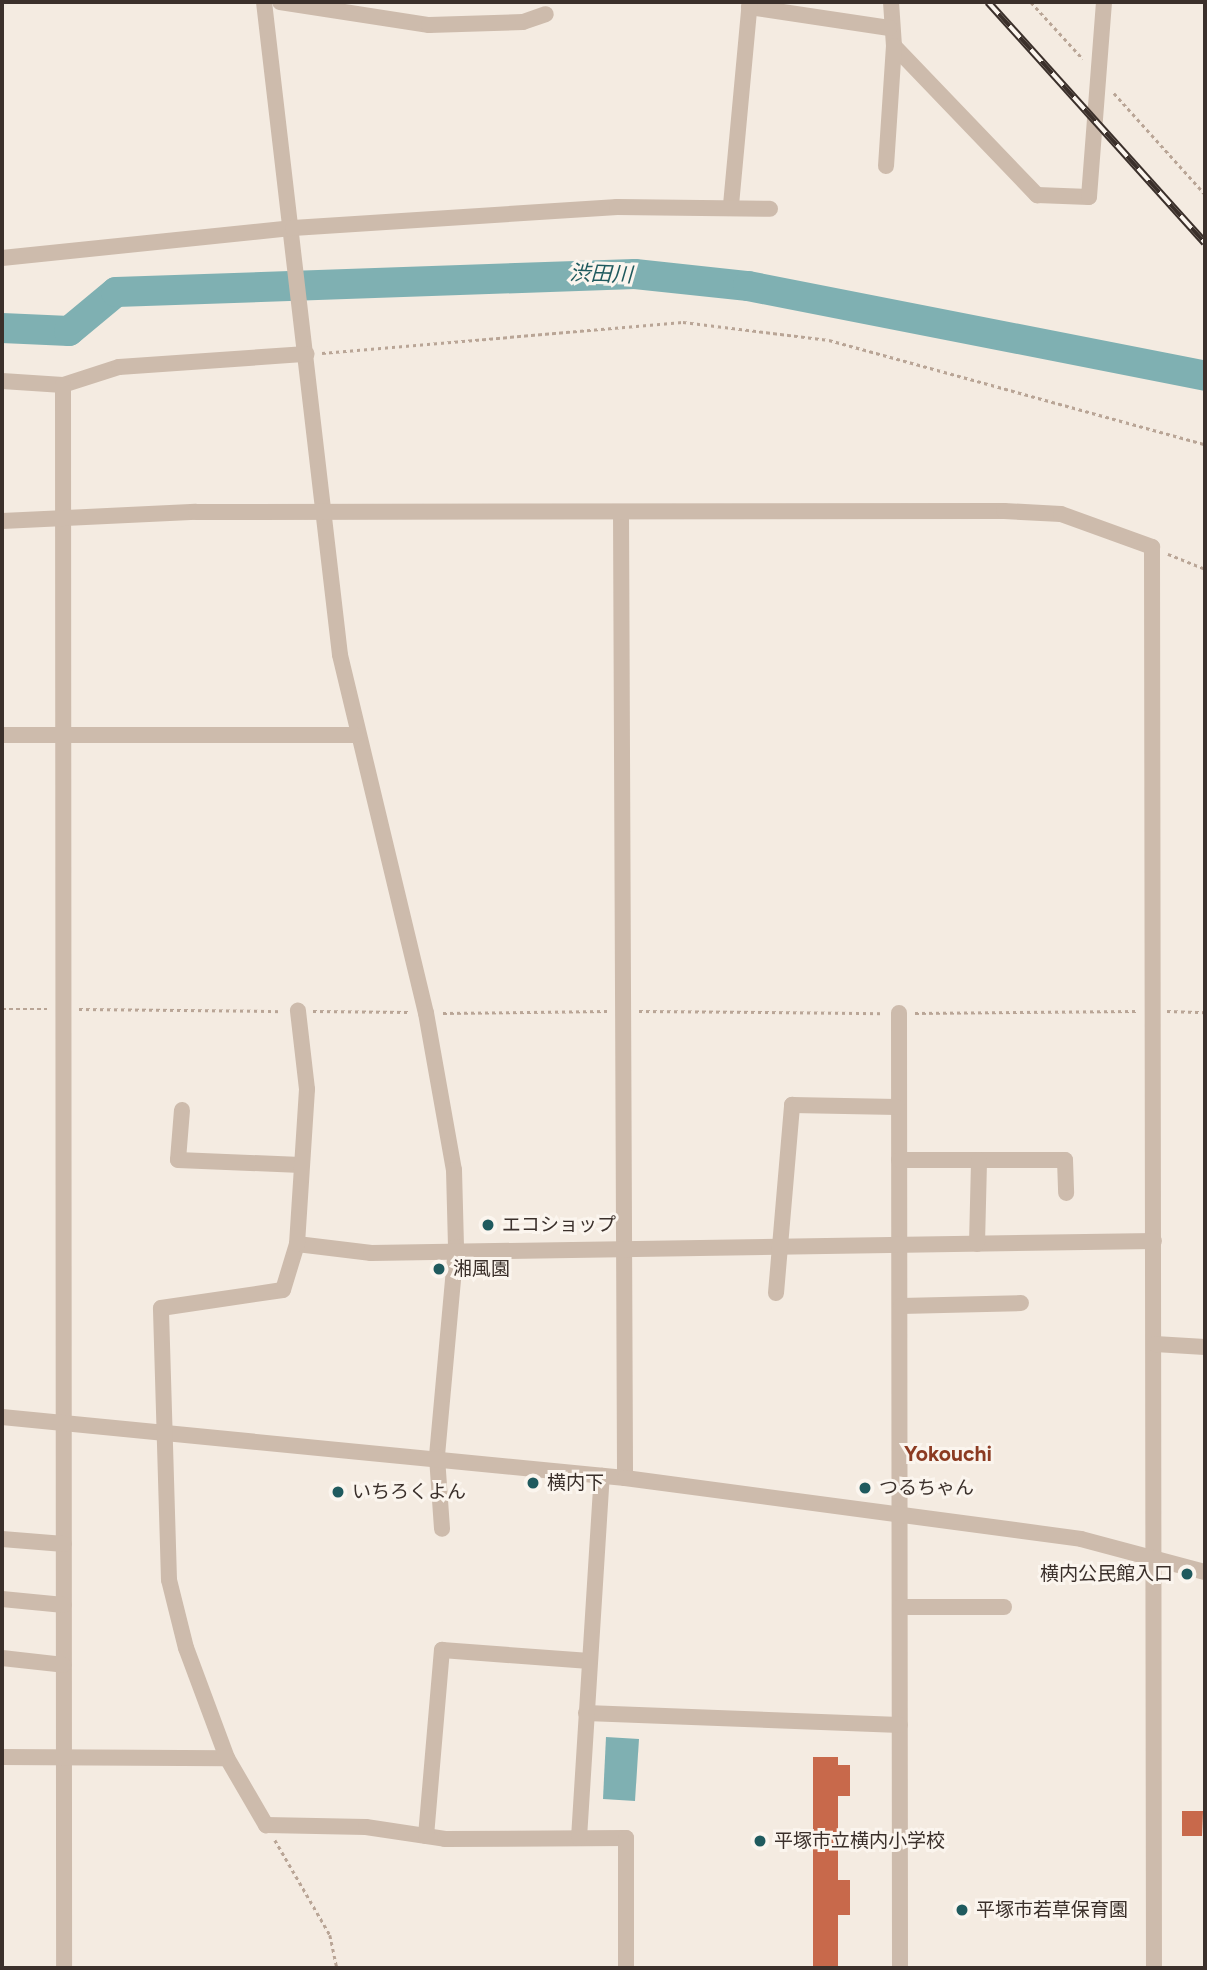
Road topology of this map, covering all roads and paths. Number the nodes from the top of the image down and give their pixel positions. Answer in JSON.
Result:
{"nodes":[{"id":1,"x":264,"y":2,"type":"edge"},
{"id":2,"x":280,"y":2,"type":"edge"},
{"id":3,"x":891,"y":2,"type":"edge"},
{"id":4,"x":1031,"y":2,"type":"edge"},
{"id":5,"x":1104,"y":2,"type":"edge"},
{"id":6,"x":749,"y":4,"type":"edge"},
{"id":7,"x":546,"y":14,"type":"dead end"},
{"id":8,"x":889,"y":28,"type":"junction"},
{"id":9,"x":894,"y":46,"type":"junction"},
{"id":10,"x":1099,"y":76,"type":"junction"},
{"id":11,"x":886,"y":166,"type":"dead end"},
{"id":12,"x":1205,"y":194,"type":"edge"},
{"id":13,"x":731,"y":205,"type":"junction"},
{"id":14,"x":770,"y":209,"type":"dead end"},
{"id":15,"x":294,"y":233,"type":"junction"},
{"id":16,"x":2,"y":258,"type":"edge"},
{"id":17,"x":306,"y":351,"type":"junction"},
{"id":18,"x":2,"y":381,"type":"edge"},
{"id":19,"x":63,"y":385,"type":"junction"},
{"id":20,"x":1205,"y":444,"type":"edge"},
{"id":21,"x":621,"y":512,"type":"junction"},
{"id":22,"x":65,"y":514,"type":"junction"},
{"id":23,"x":326,"y":516,"type":"junction"},
{"id":24,"x":2,"y":521,"type":"edge"},
{"id":25,"x":1152,"y":547,"type":"junction"},
{"id":26,"x":1205,"y":569,"type":"edge"},
{"id":27,"x":355,"y":735,"type":"junction"},
{"id":28,"x":2,"y":736,"type":"edge"},
{"id":29,"x":62,"y":736,"type":"junction"},
{"id":30,"x":2,"y":1009,"type":"edge"},
{"id":31,"x":61,"y":1009,"type":"junction"},
{"id":32,"x":298,"y":1011,"type":"junction"},
{"id":33,"x":623,"y":1011,"type":"junction"},
{"id":34,"x":1151,"y":1011,"type":"junction"},
{"id":35,"x":1205,"y":1012,"type":"edge"},
{"id":36,"x":426,"y":1013,"type":"junction"},
{"id":37,"x":899,"y":1013,"type":"junction"},
{"id":38,"x":897,"y":1107,"type":"junction"},
{"id":39,"x":182,"y":1111,"type":"dead end"},
{"id":40,"x":899,"y":1160,"type":"junction"},
{"id":41,"x":979,"y":1160,"type":"junction"},
{"id":42,"x":301,"y":1165,"type":"junction"},
{"id":43,"x":1066,"y":1193,"type":"dead end"},
{"id":44,"x":1154,"y":1241,"type":"junction"},
{"id":45,"x":297,"y":1244,"type":"junction"},
{"id":46,"x":977,"y":1244,"type":"junction"},
{"id":47,"x":624,"y":1245,"type":"junction"},
{"id":48,"x":900,"y":1245,"type":"junction"},
{"id":49,"x":782,"y":1246,"type":"junction"},
{"id":50,"x":456,"y":1247,"type":"junction"},
{"id":51,"x":776,"y":1293,"type":"dead end"},
{"id":52,"x":1021,"y":1303,"type":"dead end"},
{"id":53,"x":901,"y":1306,"type":"junction"},
{"id":54,"x":1155,"y":1344,"type":"junction"},
{"id":55,"x":1205,"y":1347,"type":"edge"},
{"id":56,"x":2,"y":1417,"type":"edge"},
{"id":57,"x":64,"y":1424,"type":"junction"},
{"id":58,"x":166,"y":1433,"type":"junction"},
{"id":59,"x":438,"y":1457,"type":"junction"},
{"id":60,"x":602,"y":1476,"type":"junction"},
{"id":61,"x":625,"y":1478,"type":"junction"},
{"id":62,"x":901,"y":1516,"type":"junction"},
{"id":63,"x":442,"y":1529,"type":"dead end"},
{"id":64,"x":2,"y":1539,"type":"edge"},
{"id":65,"x":64,"y":1544,"type":"junction"},
{"id":66,"x":1154,"y":1555,"type":"junction"},
{"id":67,"x":1205,"y":1572,"type":"edge"},
{"id":68,"x":2,"y":1599,"type":"edge"},
{"id":69,"x":64,"y":1605,"type":"junction"},
{"id":70,"x":900,"y":1607,"type":"junction"},
{"id":71,"x":1004,"y":1607,"type":"dead end"},
{"id":72,"x":2,"y":1658,"type":"edge"},
{"id":73,"x":590,"y":1661,"type":"junction"},
{"id":74,"x":64,"y":1665,"type":"junction"},
{"id":75,"x":586,"y":1713,"type":"junction"},
{"id":76,"x":900,"y":1725,"type":"junction"},
{"id":77,"x":2,"y":1757,"type":"edge"},
{"id":78,"x":65,"y":1758,"type":"junction"},
{"id":79,"x":228,"y":1758,"type":"junction"},
{"id":80,"x":266,"y":1825,"type":"junction"},
{"id":81,"x":426,"y":1836,"type":"junction"},
{"id":82,"x":579,"y":1838,"type":"junction"},
{"id":83,"x":64,"y":1968,"type":"edge"},
{"id":84,"x":337,"y":1968,"type":"edge"},
{"id":85,"x":626,"y":1968,"type":"edge"},
{"id":86,"x":900,"y":1968,"type":"edge"},
{"id":87,"x":1154,"y":1968,"type":"edge"}],
"edges":[{"from":1,"to":15,"type":"street"},
{"from":2,"to":7,"type":"street"},
{"from":3,"to":8,"type":"street"},
{"from":4,"to":10,"type":"path"},
{"from":5,"to":10,"type":"street"},
{"from":6,"to":8,"type":"street"},
{"from":6,"to":13,"type":"street"},
{"from":8,"to":9,"type":"street"},
{"from":9,"to":10,"type":"street"},
{"from":9,"to":11,"type":"street"},
{"from":10,"to":12,"type":"path"},
{"from":13,"to":14,"type":"street"},
{"from":13,"to":15,"type":"street"},
{"from":15,"to":16,"type":"street"},
{"from":15,"to":17,"type":"street"},
{"from":17,"to":19,"type":"street"},
{"from":17,"to":20,"type":"path"},
{"from":17,"to":23,"type":"street"},
{"from":18,"to":19,"type":"street"},
{"from":19,"to":22,"type":"street"},
{"from":21,"to":23,"type":"street"},
{"from":21,"to":25,"type":"street"},
{"from":21,"to":33,"type":"street"},
{"from":22,"to":23,"type":"street"},
{"from":22,"to":24,"type":"street"},
{"from":22,"to":29,"type":"street"},
{"from":23,"to":27,"type":"street"},
{"from":25,"to":26,"type":"path"},
{"from":25,"to":34,"type":"street"},
{"from":27,"to":29,"type":"street"},
{"from":27,"to":36,"type":"street"},
{"from":28,"to":29,"type":"street"},
{"from":29,"to":31,"type":"street"},
{"from":30,"to":31,"type":"path"},
{"from":31,"to":32,"type":"path"},
{"from":31,"to":57,"type":"street"},
{"from":32,"to":36,"type":"path"},
{"from":32,"to":42,"type":"street"},
{"from":33,"to":36,"type":"path"},
{"from":33,"to":37,"type":"path"},
{"from":33,"to":47,"type":"street"},
{"from":34,"to":35,"type":"path"},
{"from":34,"to":37,"type":"path"},
{"from":34,"to":44,"type":"street"},
{"from":36,"to":50,"type":"street"},
{"from":37,"to":38,"type":"street"},
{"from":38,"to":40,"type":"street"},
{"from":38,"to":49,"type":"street"},
{"from":39,"to":42,"type":"street"},
{"from":40,"to":41,"type":"street"},
{"from":40,"to":48,"type":"street"},
{"from":41,"to":43,"type":"street"},
{"from":41,"to":46,"type":"street"},
{"from":42,"to":45,"type":"street"},
{"from":44,"to":46,"type":"street"},
{"from":44,"to":54,"type":"street"},
{"from":45,"to":50,"type":"street"},
{"from":45,"to":58,"type":"street"},
{"from":46,"to":48,"type":"street"},
{"from":47,"to":49,"type":"street"},
{"from":47,"to":50,"type":"street"},
{"from":47,"to":61,"type":"street"},
{"from":48,"to":49,"type":"street"},
{"from":48,"to":53,"type":"street"},
{"from":49,"to":51,"type":"street"},
{"from":50,"to":59,"type":"street"},
{"from":52,"to":53,"type":"street"},
{"from":53,"to":62,"type":"street"},
{"from":54,"to":55,"type":"street"},
{"from":54,"to":66,"type":"street"},
{"from":56,"to":57,"type":"street"},
{"from":57,"to":58,"type":"street"},
{"from":57,"to":65,"type":"street"},
{"from":58,"to":59,"type":"street"},
{"from":58,"to":79,"type":"street"},
{"from":59,"to":60,"type":"street"},
{"from":59,"to":63,"type":"street"},
{"from":60,"to":61,"type":"street"},
{"from":60,"to":73,"type":"street"},
{"from":61,"to":62,"type":"street"},
{"from":62,"to":66,"type":"street"},
{"from":62,"to":70,"type":"street"},
{"from":64,"to":65,"type":"street"},
{"from":65,"to":69,"type":"street"},
{"from":66,"to":67,"type":"street"},
{"from":66,"to":87,"type":"street"},
{"from":68,"to":69,"type":"street"},
{"from":69,"to":74,"type":"street"},
{"from":70,"to":71,"type":"street"},
{"from":70,"to":76,"type":"street"},
{"from":72,"to":74,"type":"street"},
{"from":73,"to":75,"type":"street"},
{"from":73,"to":81,"type":"street"},
{"from":74,"to":78,"type":"street"},
{"from":75,"to":76,"type":"street"},
{"from":75,"to":82,"type":"street"},
{"from":76,"to":86,"type":"street"},
{"from":77,"to":78,"type":"street"},
{"from":78,"to":79,"type":"street"},
{"from":78,"to":83,"type":"street"},
{"from":79,"to":80,"type":"street"},
{"from":80,"to":81,"type":"street"},
{"from":80,"to":84,"type":"path"},
{"from":81,"to":82,"type":"street"},
{"from":82,"to":85,"type":"street"}]}
